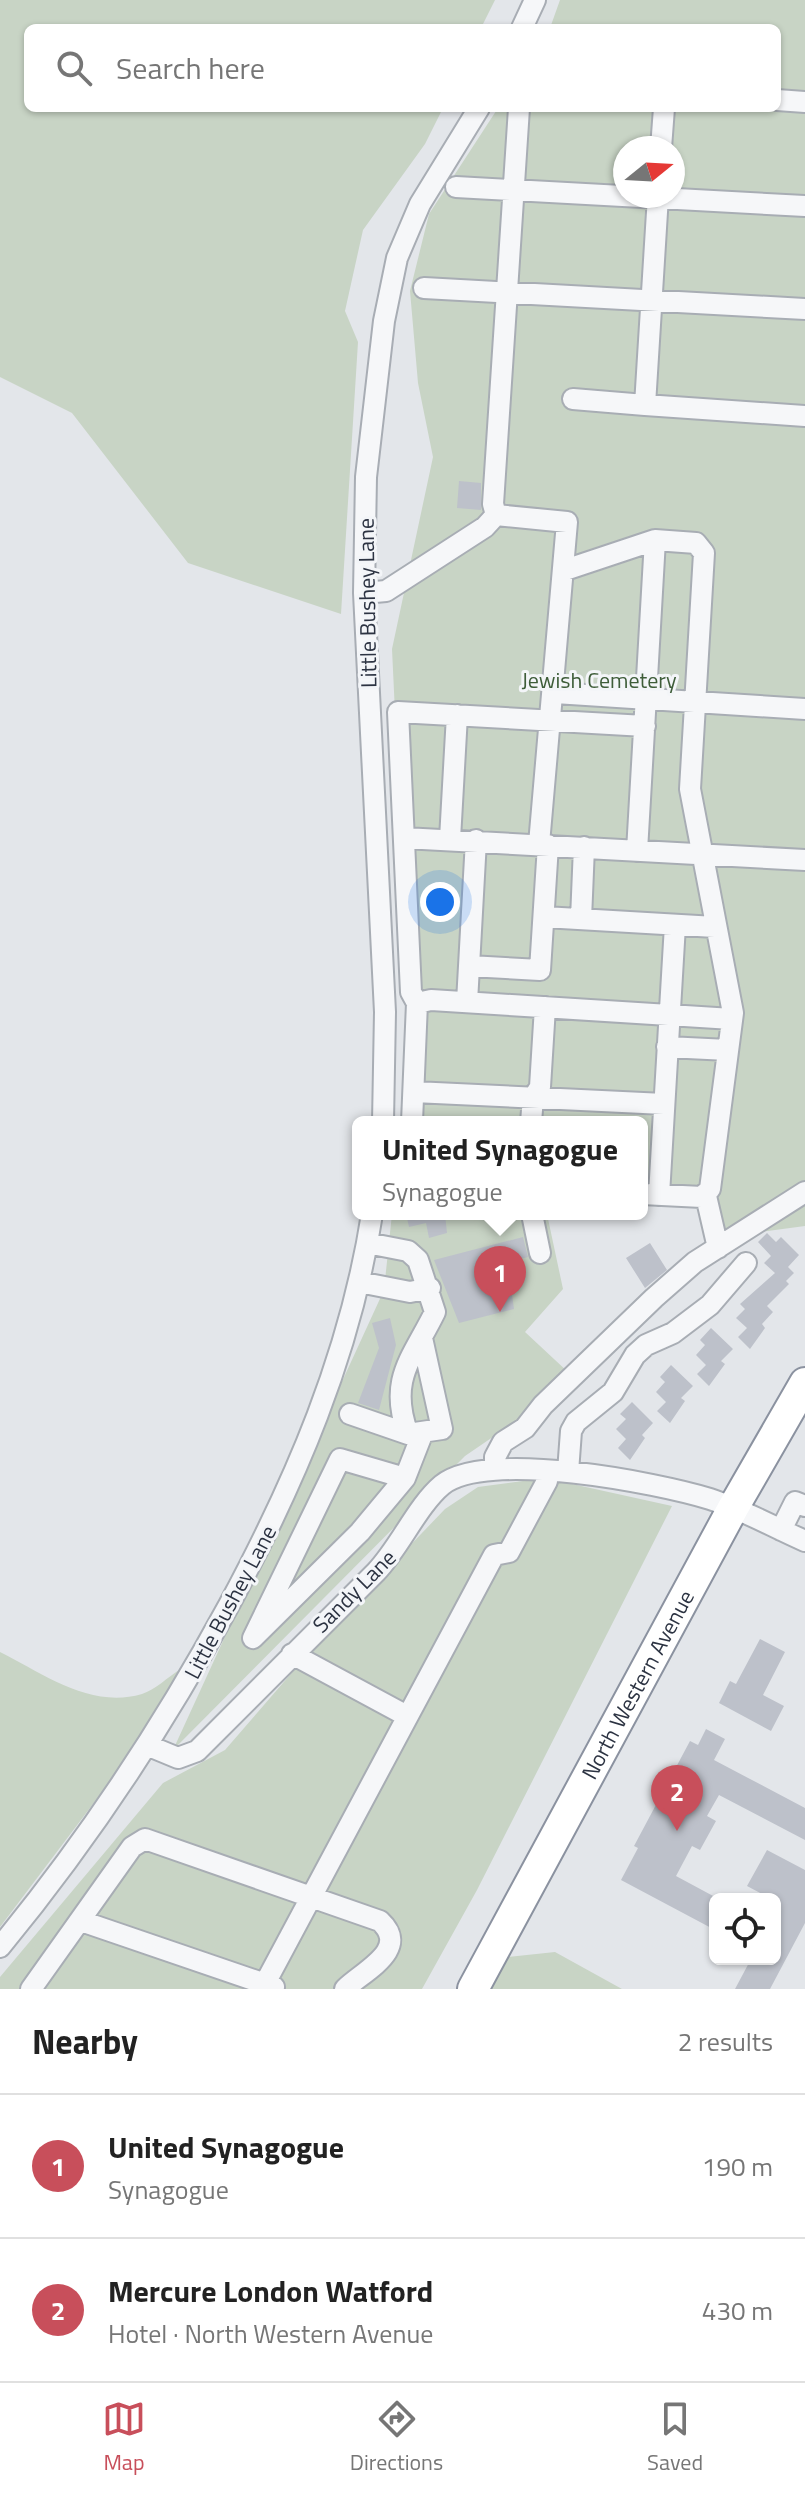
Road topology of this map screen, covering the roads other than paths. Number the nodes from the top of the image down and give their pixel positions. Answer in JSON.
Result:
{"nodes":[{"id":1,"x":535,"y":0,"type":"edge"},
{"id":2,"x":524,"y":24,"type":"edge"},
{"id":3,"x":781,"y":100,"type":"edge"},
{"id":4,"x":805,"y":102,"type":"edge"},
{"id":5,"x":477,"y":112,"type":"edge"},
{"id":6,"x":519,"y":112,"type":"edge"},
{"id":7,"x":664,"y":112,"type":"edge"},
{"id":8,"x":662,"y":136,"type":"edge"},
{"id":9,"x":456,"y":187,"type":"dead end"},
{"id":10,"x":513,"y":190,"type":"junction"},
{"id":11,"x":613,"y":196,"type":"edge"},
{"id":12,"x":685,"y":199,"type":"edge"},
{"id":13,"x":805,"y":206,"type":"edge"},
{"id":14,"x":657,"y":208,"type":"edge"},
{"id":15,"x":424,"y":288,"type":"dead end"},
{"id":16,"x":506,"y":292,"type":"junction"},
{"id":17,"x":651,"y":301,"type":"junction"},
{"id":18,"x":805,"y":309,"type":"edge"},
{"id":19,"x":573,"y":399,"type":"dead end"},
{"id":20,"x":645,"y":405,"type":"junction"},
{"id":21,"x":805,"y":416,"type":"edge"},
{"id":22,"x":496,"y":515,"type":"junction"},
{"id":23,"x":655,"y":540,"type":"junction"},
{"id":24,"x":565,"y":570,"type":"junction"},
{"id":25,"x":364,"y":593,"type":"junction"},
{"id":26,"x":555,"y":693,"type":"junction"},
{"id":27,"x":647,"y":699,"type":"junction"},
{"id":28,"x":695,"y":702,"type":"junction"},
{"id":29,"x":805,"y":709,"type":"edge"},
{"id":30,"x":457,"y":715,"type":"junction"},
{"id":31,"x":548,"y":719,"type":"junction"},
{"id":32,"x":645,"y":726,"type":"junction"},
{"id":33,"x":404,"y":838,"type":"junction"},
{"id":34,"x":450,"y":839,"type":"junction"},
{"id":35,"x":476,"y":840,"type":"junction"},
{"id":36,"x":544,"y":844,"type":"junction"},
{"id":37,"x":584,"y":847,"type":"junction"},
{"id":38,"x":637,"y":851,"type":"junction"},
{"id":39,"x":700,"y":854,"type":"junction"},
{"id":40,"x":805,"y":860,"type":"edge"},
{"id":41,"x":544,"y":917,"type":"junction"},
{"id":42,"x":581,"y":919,"type":"junction"},
{"id":43,"x":675,"y":925,"type":"junction"},
{"id":44,"x":715,"y":927,"type":"junction"},
{"id":45,"x":469,"y":966,"type":"junction"},
{"id":46,"x":467,"y":1002,"type":"junction"},
{"id":47,"x":417,"y":1003,"type":"junction"},
{"id":48,"x":545,"y":1007,"type":"junction"},
{"id":49,"x":669,"y":1015,"type":"junction"},
{"id":50,"x":732,"y":1019,"type":"junction"},
{"id":51,"x":667,"y":1047,"type":"junction"},
{"id":52,"x":728,"y":1050,"type":"junction"},
{"id":53,"x":414,"y":1092,"type":"junction"},
{"id":54,"x":533,"y":1098,"type":"junction"},
{"id":55,"x":664,"y":1104,"type":"junction"},
{"id":56,"x":383,"y":1116,"type":"edge"},
{"id":57,"x":412,"y":1116,"type":"edge"},
{"id":58,"x":532,"y":1116,"type":"edge"},
{"id":59,"x":805,"y":1192,"type":"edge"},
{"id":60,"x":650,"y":1195,"type":"edge"},
{"id":61,"x":706,"y":1196,"type":"junction"},
{"id":62,"x":371,"y":1220,"type":"edge"},
{"id":63,"x":533,"y":1220,"type":"edge"},
{"id":64,"x":367,"y":1243,"type":"junction"},
{"id":65,"x":718,"y":1248,"type":"junction"},
{"id":66,"x":540,"y":1253,"type":"dead end"},
{"id":67,"x":746,"y":1263,"type":"dead end"},
{"id":68,"x":359,"y":1282,"type":"junction"},
{"id":69,"x":430,"y":1288,"type":"junction"},
{"id":70,"x":422,"y":1338,"type":"junction"},
{"id":71,"x":805,"y":1383,"type":"edge"},
{"id":72,"x":350,"y":1414,"type":"dead end"},
{"id":73,"x":415,"y":1433,"type":"junction"},
{"id":74,"x":495,"y":1469,"type":"junction"},
{"id":75,"x":568,"y":1472,"type":"junction"},
{"id":76,"x":405,"y":1478,"type":"junction"},
{"id":77,"x":547,"y":1481,"type":"dead end"},
{"id":78,"x":800,"y":1504,"type":"edge"},
{"id":79,"x":733,"y":1508,"type":"junction"},
{"id":80,"x":781,"y":1530,"type":"junction"},
{"id":81,"x":805,"y":1541,"type":"edge"},
{"id":82,"x":292,"y":1654,"type":"junction"},
{"id":83,"x":407,"y":1716,"type":"junction"},
{"id":84,"x":149,"y":1746,"type":"junction"},
{"id":85,"x":312,"y":1895,"type":"junction"},
{"id":86,"x":81,"y":1921,"type":"junction"},
{"id":87,"x":0,"y":1947,"type":"edge"},
{"id":88,"x":268,"y":1987,"type":"edge"},
{"id":89,"x":31,"y":1989,"type":"edge"},
{"id":90,"x":345,"y":1989,"type":"edge"},
{"id":91,"x":473,"y":1989,"type":"edge"}],
"edges":[{"from":1,"to":2,"type":"street"},
{"from":3,"to":4,"type":"street"},
{"from":5,"to":25,"type":"street","name":"Little Bushey Lane"},
{"from":6,"to":10,"type":"street"},
{"from":7,"to":8,"type":"street"},
{"from":9,"to":10,"type":"street"},
{"from":10,"to":11,"type":"street"},
{"from":10,"to":16,"type":"street"},
{"from":12,"to":13,"type":"street"},
{"from":14,"to":17,"type":"street"},
{"from":15,"to":16,"type":"street"},
{"from":16,"to":17,"type":"street"},
{"from":16,"to":22,"type":"street"},
{"from":17,"to":18,"type":"street"},
{"from":17,"to":20,"type":"street"},
{"from":19,"to":20,"type":"street"},
{"from":20,"to":21,"type":"street"},
{"from":22,"to":24,"type":"street"},
{"from":22,"to":25,"type":"street"},
{"from":23,"to":24,"type":"street"},
{"from":23,"to":27,"type":"street"},
{"from":23,"to":28,"type":"street"},
{"from":24,"to":26,"type":"street"},
{"from":25,"to":56,"type":"street","name":"Little Bushey Lane"},
{"from":26,"to":27,"type":"street"},
{"from":26,"to":31,"type":"street"},
{"from":27,"to":28,"type":"street"},
{"from":27,"to":32,"type":"street"},
{"from":28,"to":29,"type":"street"},
{"from":28,"to":39,"type":"street"},
{"from":30,"to":31,"type":"street"},
{"from":30,"to":33,"type":"street"},
{"from":30,"to":34,"type":"street"},
{"from":31,"to":32,"type":"street"},
{"from":31,"to":36,"type":"street"},
{"from":32,"to":38,"type":"street"},
{"from":33,"to":34,"type":"street"},
{"from":33,"to":47,"type":"street"},
{"from":34,"to":35,"type":"street"},
{"from":35,"to":36,"type":"street"},
{"from":35,"to":45,"type":"street"},
{"from":36,"to":37,"type":"street"},
{"from":36,"to":41,"type":"street"},
{"from":37,"to":38,"type":"street"},
{"from":37,"to":42,"type":"street"},
{"from":38,"to":39,"type":"street"},
{"from":39,"to":40,"type":"street"},
{"from":39,"to":44,"type":"street"},
{"from":41,"to":42,"type":"street"},
{"from":41,"to":45,"type":"street"},
{"from":42,"to":43,"type":"street"},
{"from":43,"to":44,"type":"street"},
{"from":43,"to":49,"type":"street"},
{"from":44,"to":50,"type":"street"},
{"from":45,"to":46,"type":"street"},
{"from":46,"to":47,"type":"street"},
{"from":46,"to":48,"type":"street"},
{"from":47,"to":53,"type":"street"},
{"from":48,"to":49,"type":"street"},
{"from":48,"to":54,"type":"street"},
{"from":49,"to":50,"type":"street"},
{"from":49,"to":51,"type":"street"},
{"from":50,"to":52,"type":"street"},
{"from":51,"to":52,"type":"street"},
{"from":51,"to":55,"type":"street"},
{"from":52,"to":61,"type":"street"},
{"from":53,"to":54,"type":"street"},
{"from":53,"to":57,"type":"street"},
{"from":54,"to":55,"type":"street"},
{"from":54,"to":58,"type":"street"},
{"from":55,"to":60,"type":"street"},
{"from":59,"to":65,"type":"street"},
{"from":60,"to":61,"type":"street"},
{"from":61,"to":65,"type":"street"},
{"from":62,"to":64,"type":"street","name":"Little Bushey Lane"},
{"from":63,"to":66,"type":"street"},
{"from":64,"to":68,"type":"street","name":"Little Bushey Lane"},
{"from":64,"to":69,"type":"street"},
{"from":65,"to":74,"type":"street"},
{"from":67,"to":75,"type":"street"},
{"from":68,"to":69,"type":"street"},
{"from":68,"to":84,"type":"street","name":"Little Bushey Lane"},
{"from":69,"to":70,"type":"street"},
{"from":70,"to":73,"type":"street"},
{"from":70,"to":73,"type":"street"},
{"from":71,"to":79,"type":"highway","name":"North Western Avenue"},
{"from":72,"to":73,"type":"street"},
{"from":73,"to":76,"type":"street"},
{"from":74,"to":75,"type":"street","name":"Sandy Lane"},
{"from":74,"to":82,"type":"street","name":"Sandy Lane"},
{"from":75,"to":79,"type":"street","name":"Sandy Lane"},
{"from":76,"to":76,"type":"street"},
{"from":77,"to":83,"type":"street"},
{"from":78,"to":80,"type":"street"},
{"from":79,"to":80,"type":"street","name":"Sandy Lane"},
{"from":79,"to":91,"type":"highway","name":"North Western Avenue"},
{"from":80,"to":81,"type":"street","name":"Sandy Lane"},
{"from":82,"to":83,"type":"street"},
{"from":82,"to":84,"type":"street","name":"Sandy Lane"},
{"from":83,"to":85,"type":"street"},
{"from":84,"to":87,"type":"street","name":"Little Bushey Lane"},
{"from":85,"to":86,"type":"street"},
{"from":85,"to":88,"type":"street"},
{"from":85,"to":90,"type":"street"},
{"from":86,"to":88,"type":"street"},
{"from":86,"to":89,"type":"street"}]}
